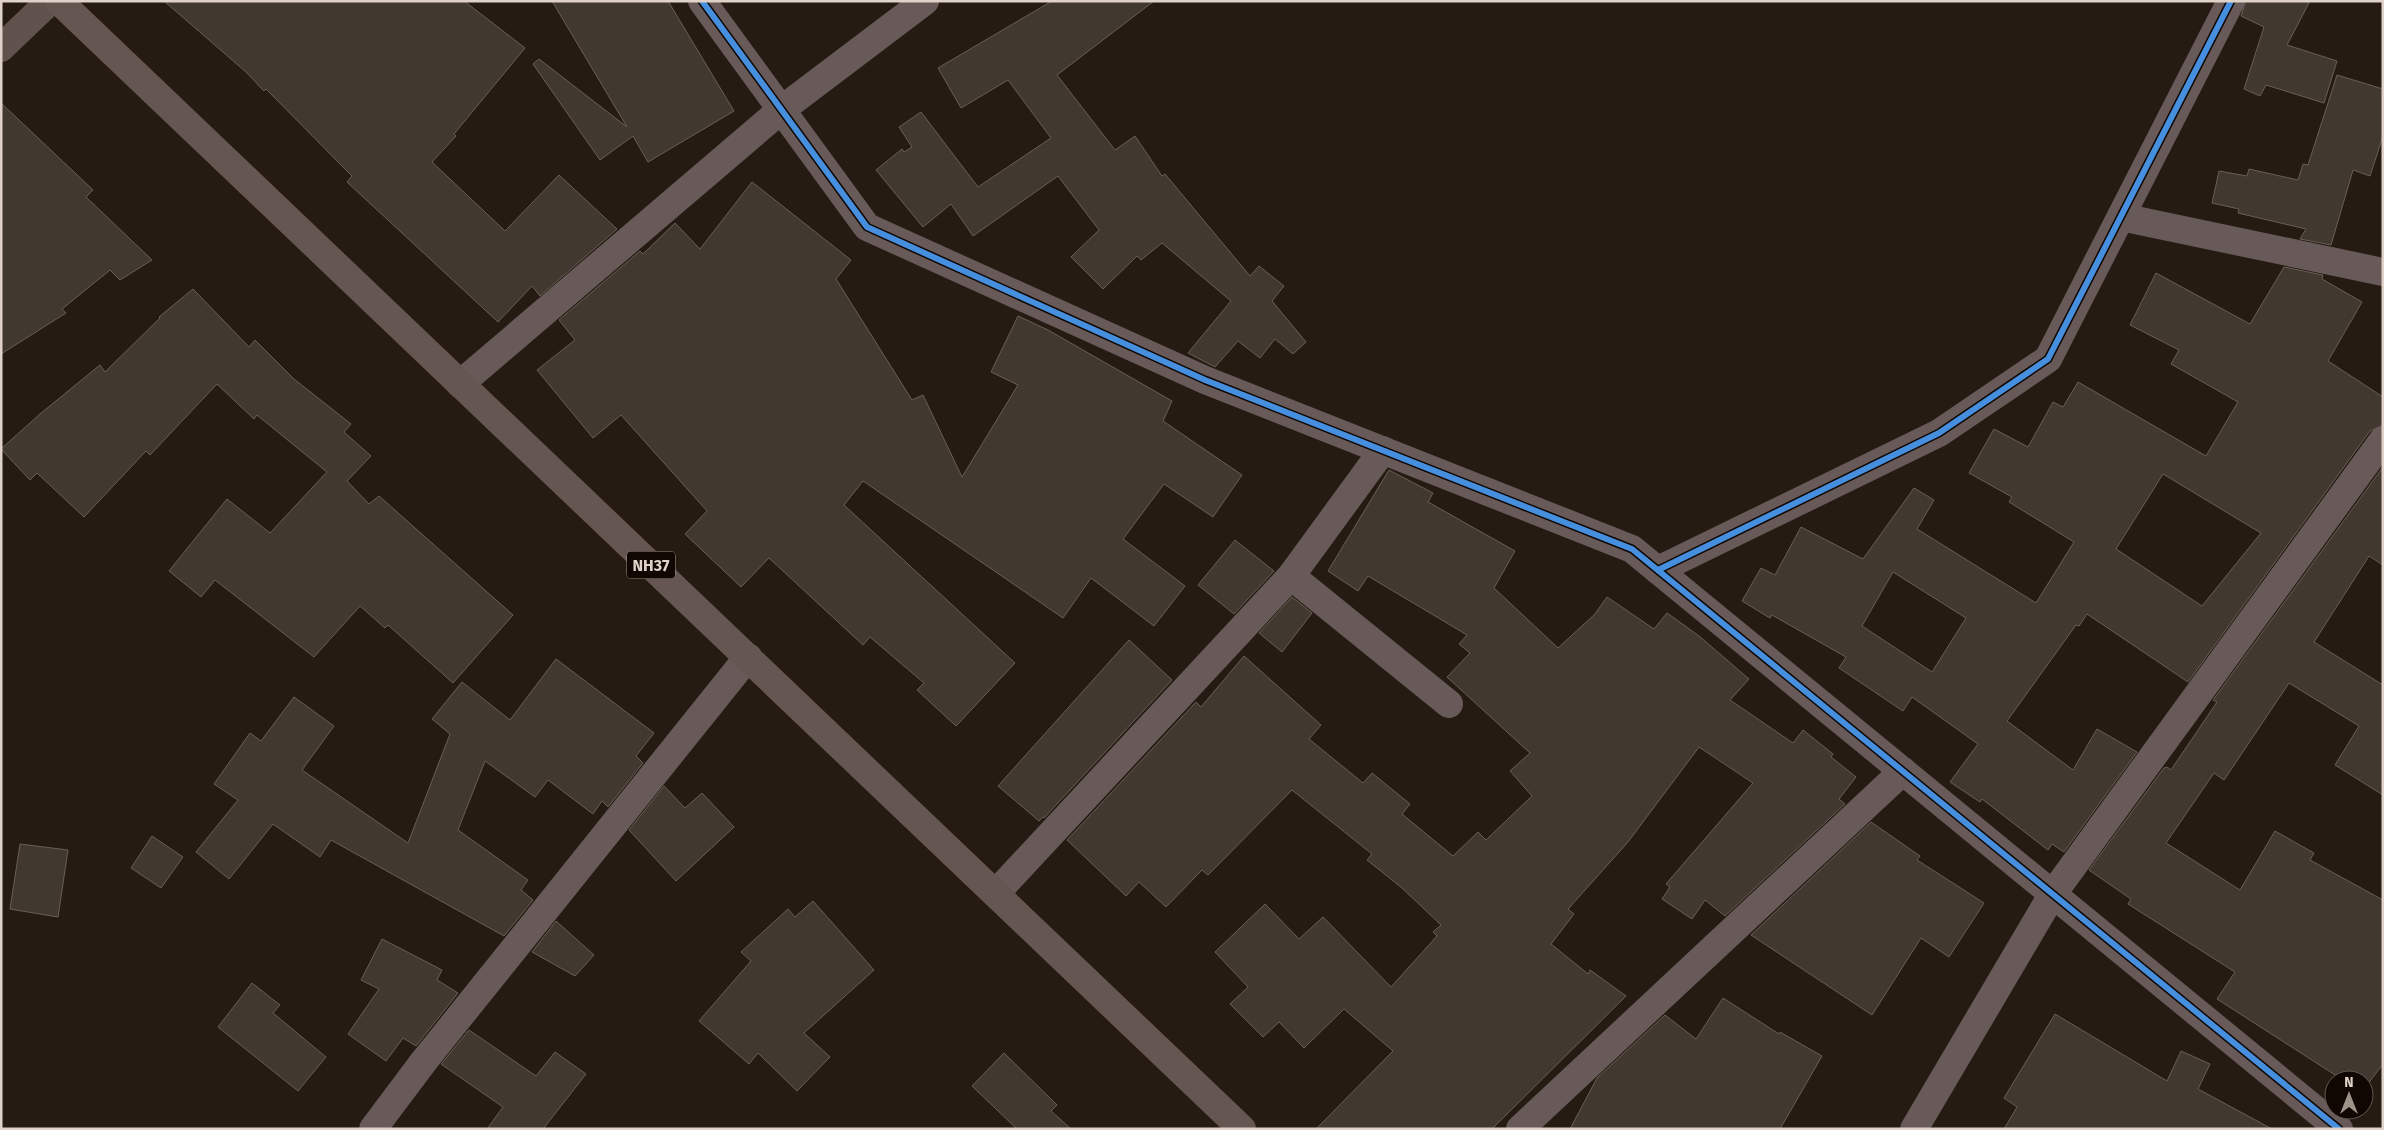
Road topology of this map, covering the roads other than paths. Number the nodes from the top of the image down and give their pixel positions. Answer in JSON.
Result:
{"nodes":[{"id":1,"x":50,"y":1,"type":"edge"},
{"id":2,"x":59,"y":1,"type":"edge"},
{"id":3,"x":702,"y":1,"type":"edge"},
{"id":4,"x":925,"y":1,"type":"edge"},
{"id":5,"x":2230,"y":1,"type":"edge"},
{"id":6,"x":1,"y":48,"type":"edge"},
{"id":7,"x":781,"y":110,"type":"junction"},
{"id":8,"x":2121,"y":217,"type":"junction"},
{"id":9,"x":2383,"y":272,"type":"edge"},
{"id":10,"x":460,"y":384,"type":"junction"},
{"id":11,"x":2383,"y":440,"type":"edge"},
{"id":12,"x":1383,"y":450,"type":"junction"},
{"id":13,"x":1658,"y":570,"type":"junction"},
{"id":14,"x":1292,"y":576,"type":"junction"},
{"id":15,"x":748,"y":657,"type":"junction"},
{"id":16,"x":1449,"y":704,"type":"dead end"},
{"id":17,"x":1903,"y":771,"type":"junction"},
{"id":18,"x":996,"y":893,"type":"junction"},
{"id":19,"x":2052,"y":895,"type":"junction"},
{"id":20,"x":373,"y":1129,"type":"edge"},
{"id":21,"x":1242,"y":1129,"type":"edge"},
{"id":22,"x":1520,"y":1129,"type":"edge"},
{"id":23,"x":1914,"y":1129,"type":"edge"},
{"id":24,"x":2339,"y":1129,"type":"edge"}],
"edges":[{"from":1,"to":6,"type":"street"},
{"from":2,"to":10,"type":"highway","number":"NH37"},
{"from":3,"to":7,"type":"street"},
{"from":4,"to":7,"type":"street"},
{"from":5,"to":8,"type":"street"},
{"from":7,"to":10,"type":"street"},
{"from":7,"to":12,"type":"street"},
{"from":8,"to":9,"type":"street"},
{"from":8,"to":13,"type":"street"},
{"from":10,"to":15,"type":"highway","number":"NH37"},
{"from":11,"to":19,"type":"street"},
{"from":12,"to":13,"type":"street"},
{"from":12,"to":14,"type":"street"},
{"from":13,"to":17,"type":"street"},
{"from":14,"to":16,"type":"street"},
{"from":14,"to":18,"type":"street"},
{"from":15,"to":18,"type":"highway","number":"NH37"},
{"from":15,"to":20,"type":"street"},
{"from":17,"to":19,"type":"street"},
{"from":17,"to":22,"type":"street"},
{"from":18,"to":21,"type":"highway","number":"NH37"},
{"from":19,"to":23,"type":"street"},
{"from":19,"to":24,"type":"street"}]}
